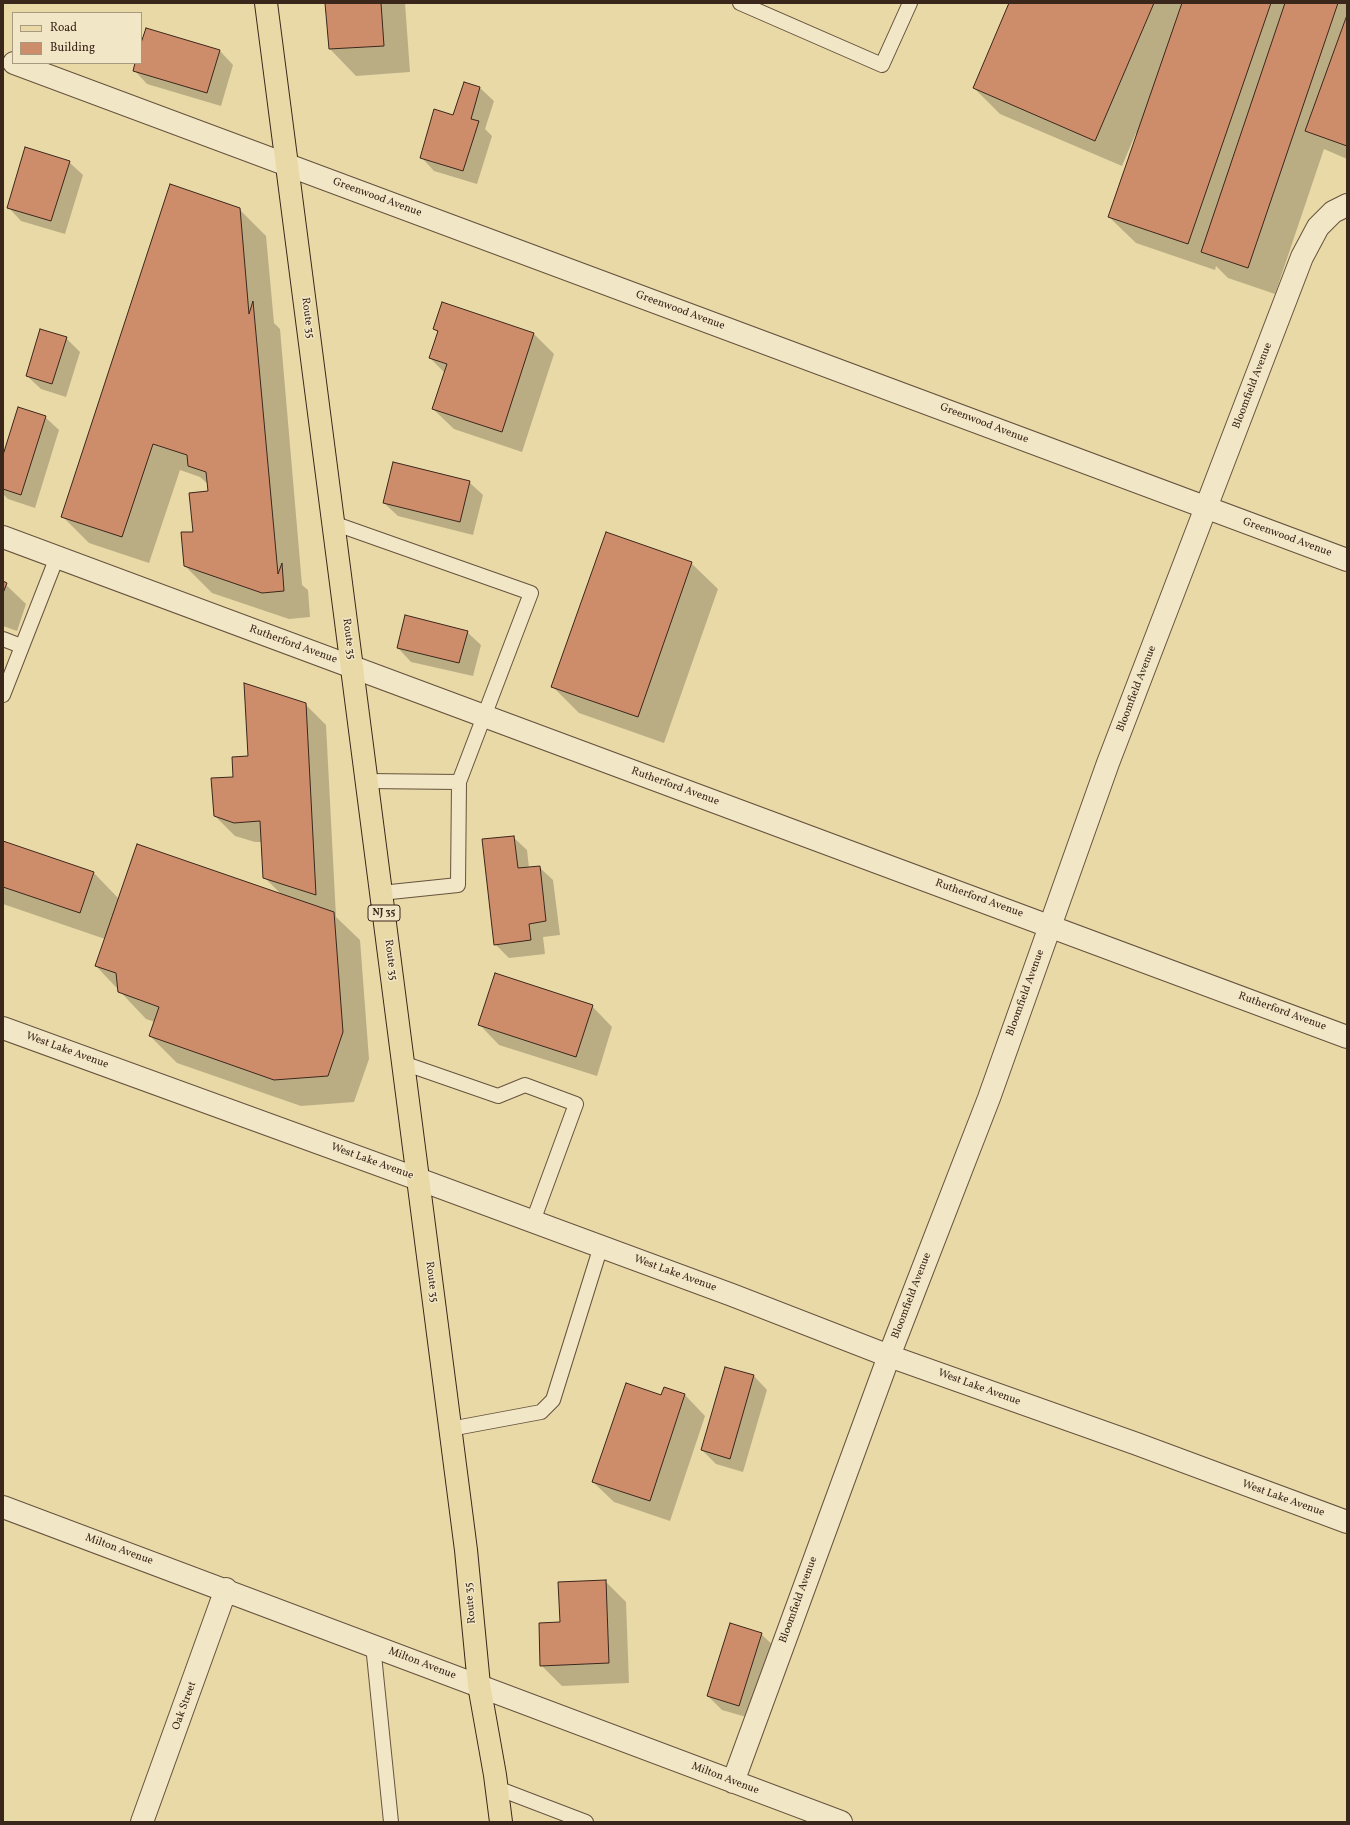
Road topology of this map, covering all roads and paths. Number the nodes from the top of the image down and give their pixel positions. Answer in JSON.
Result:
{"nodes":[{"id":1,"x":266,"y":3,"type":"edge"},
{"id":2,"x":740,"y":3,"type":"edge"},
{"id":3,"x":910,"y":3,"type":"edge"},
{"id":4,"x":16,"y":64,"type":"edge"},
{"id":5,"x":288,"y":165,"type":"junction"},
{"id":6,"x":1340,"y":208,"type":"edge"},
{"id":7,"x":1207,"y":508,"type":"junction"},
{"id":8,"x":333,"y":523,"type":"junction"},
{"id":9,"x":3,"y":537,"type":"edge"},
{"id":10,"x":57,"y":557,"type":"junction"},
{"id":11,"x":1347,"y":560,"type":"edge"},
{"id":12,"x":3,"y":639,"type":"edge"},
{"id":13,"x":21,"y":646,"type":"junction"},
{"id":14,"x":352,"y":667,"type":"junction"},
{"id":15,"x":3,"y":695,"type":"edge"},
{"id":16,"x":484,"y":716,"type":"junction"},
{"id":17,"x":367,"y":781,"type":"junction"},
{"id":18,"x":460,"y":782,"type":"junction"},
{"id":19,"x":381,"y":893,"type":"junction"},
{"id":20,"x":1051,"y":926,"type":"junction"},
{"id":21,"x":3,"y":1028,"type":"edge"},
{"id":22,"x":1347,"y":1037,"type":"edge"},
{"id":23,"x":403,"y":1063,"type":"junction"},
{"id":24,"x":418,"y":1179,"type":"junction"},
{"id":25,"x":533,"y":1221,"type":"junction"},
{"id":26,"x":601,"y":1246,"type":"junction"},
{"id":27,"x":889,"y":1356,"type":"junction"},
{"id":28,"x":450,"y":1430,"type":"junction"},
{"id":29,"x":3,"y":1507,"type":"edge"},
{"id":30,"x":1347,"y":1522,"type":"edge"},
{"id":31,"x":226,"y":1590,"type":"junction"},
{"id":32,"x":373,"y":1645,"type":"junction"},
{"id":33,"x":479,"y":1685,"type":"junction"},
{"id":34,"x":732,"y":1782,"type":"junction"},
{"id":35,"x":497,"y":1788,"type":"junction"},
{"id":36,"x":803,"y":1816,"type":"edge"},
{"id":37,"x":142,"y":1822,"type":"edge"},
{"id":38,"x":391,"y":1822,"type":"edge"},
{"id":39,"x":501,"y":1822,"type":"edge"},
{"id":40,"x":586,"y":1822,"type":"edge"},
{"id":41,"x":841,"y":1822,"type":"edge"}],
"edges":[{"from":1,"to":5,"type":"main road","name":"Route 35","number":"NJ 35"},
{"from":2,"to":3,"type":"lane"},
{"from":4,"to":5,"type":"street","name":"Greenwood Avenue"},
{"from":5,"to":7,"type":"street","name":"Greenwood Avenue"},
{"from":5,"to":8,"type":"main road","name":"Route 35","number":"NJ 35"},
{"from":6,"to":7,"type":"street","name":"Bloomfield Avenue"},
{"from":7,"to":11,"type":"street","name":"Greenwood Avenue"},
{"from":7,"to":20,"type":"street","name":"Bloomfield Avenue"},
{"from":8,"to":14,"type":"main road","name":"Route 35","number":"NJ 35"},
{"from":8,"to":16,"type":"lane"},
{"from":9,"to":10,"type":"street","name":"Rutherford Avenue"},
{"from":10,"to":13,"type":"lane"},
{"from":10,"to":14,"type":"street","name":"Rutherford Avenue"},
{"from":12,"to":13,"type":"lane"},
{"from":13,"to":15,"type":"lane"},
{"from":14,"to":16,"type":"street","name":"Rutherford Avenue"},
{"from":14,"to":17,"type":"main road","name":"Route 35","number":"NJ 35"},
{"from":16,"to":18,"type":"lane"},
{"from":16,"to":20,"type":"street","name":"Rutherford Avenue"},
{"from":17,"to":18,"type":"lane"},
{"from":17,"to":19,"type":"main road","name":"Route 35","number":"NJ 35"},
{"from":18,"to":19,"type":"lane"},
{"from":19,"to":23,"type":"main road","name":"Route 35","number":"NJ 35"},
{"from":20,"to":22,"type":"street","name":"Rutherford Avenue"},
{"from":20,"to":27,"type":"street","name":"Bloomfield Avenue"},
{"from":21,"to":24,"type":"street","name":"West Lake Avenue"},
{"from":23,"to":24,"type":"main road","name":"Route 35","number":"NJ 35"},
{"from":23,"to":25,"type":"lane"},
{"from":24,"to":25,"type":"street","name":"West Lake Avenue"},
{"from":24,"to":28,"type":"main road","name":"Route 35","number":"NJ 35"},
{"from":25,"to":26,"type":"street","name":"West Lake Avenue"},
{"from":26,"to":27,"type":"street","name":"West Lake Avenue"},
{"from":26,"to":28,"type":"lane"},
{"from":27,"to":30,"type":"street","name":"West Lake Avenue"},
{"from":27,"to":34,"type":"street","name":"Bloomfield Avenue"},
{"from":28,"to":33,"type":"main road","name":"Route 35","number":"NJ 35"},
{"from":29,"to":31,"type":"street","name":"Milton Avenue"},
{"from":31,"to":32,"type":"street","name":"Milton Avenue"},
{"from":31,"to":37,"type":"street","name":"Oak Street"},
{"from":32,"to":33,"type":"street","name":"Milton Avenue"},
{"from":32,"to":38,"type":"lane"},
{"from":33,"to":34,"type":"street","name":"Milton Avenue"},
{"from":33,"to":35,"type":"main road","name":"Route 35","number":"NJ 35"},
{"from":34,"to":36,"type":"street","name":"Milton Avenue"},
{"from":35,"to":39,"type":"main road","name":"Route 35","number":"NJ 35"},
{"from":35,"to":40,"type":"lane"},
{"from":36,"to":41,"type":"street","name":"Milton Avenue"}]}
